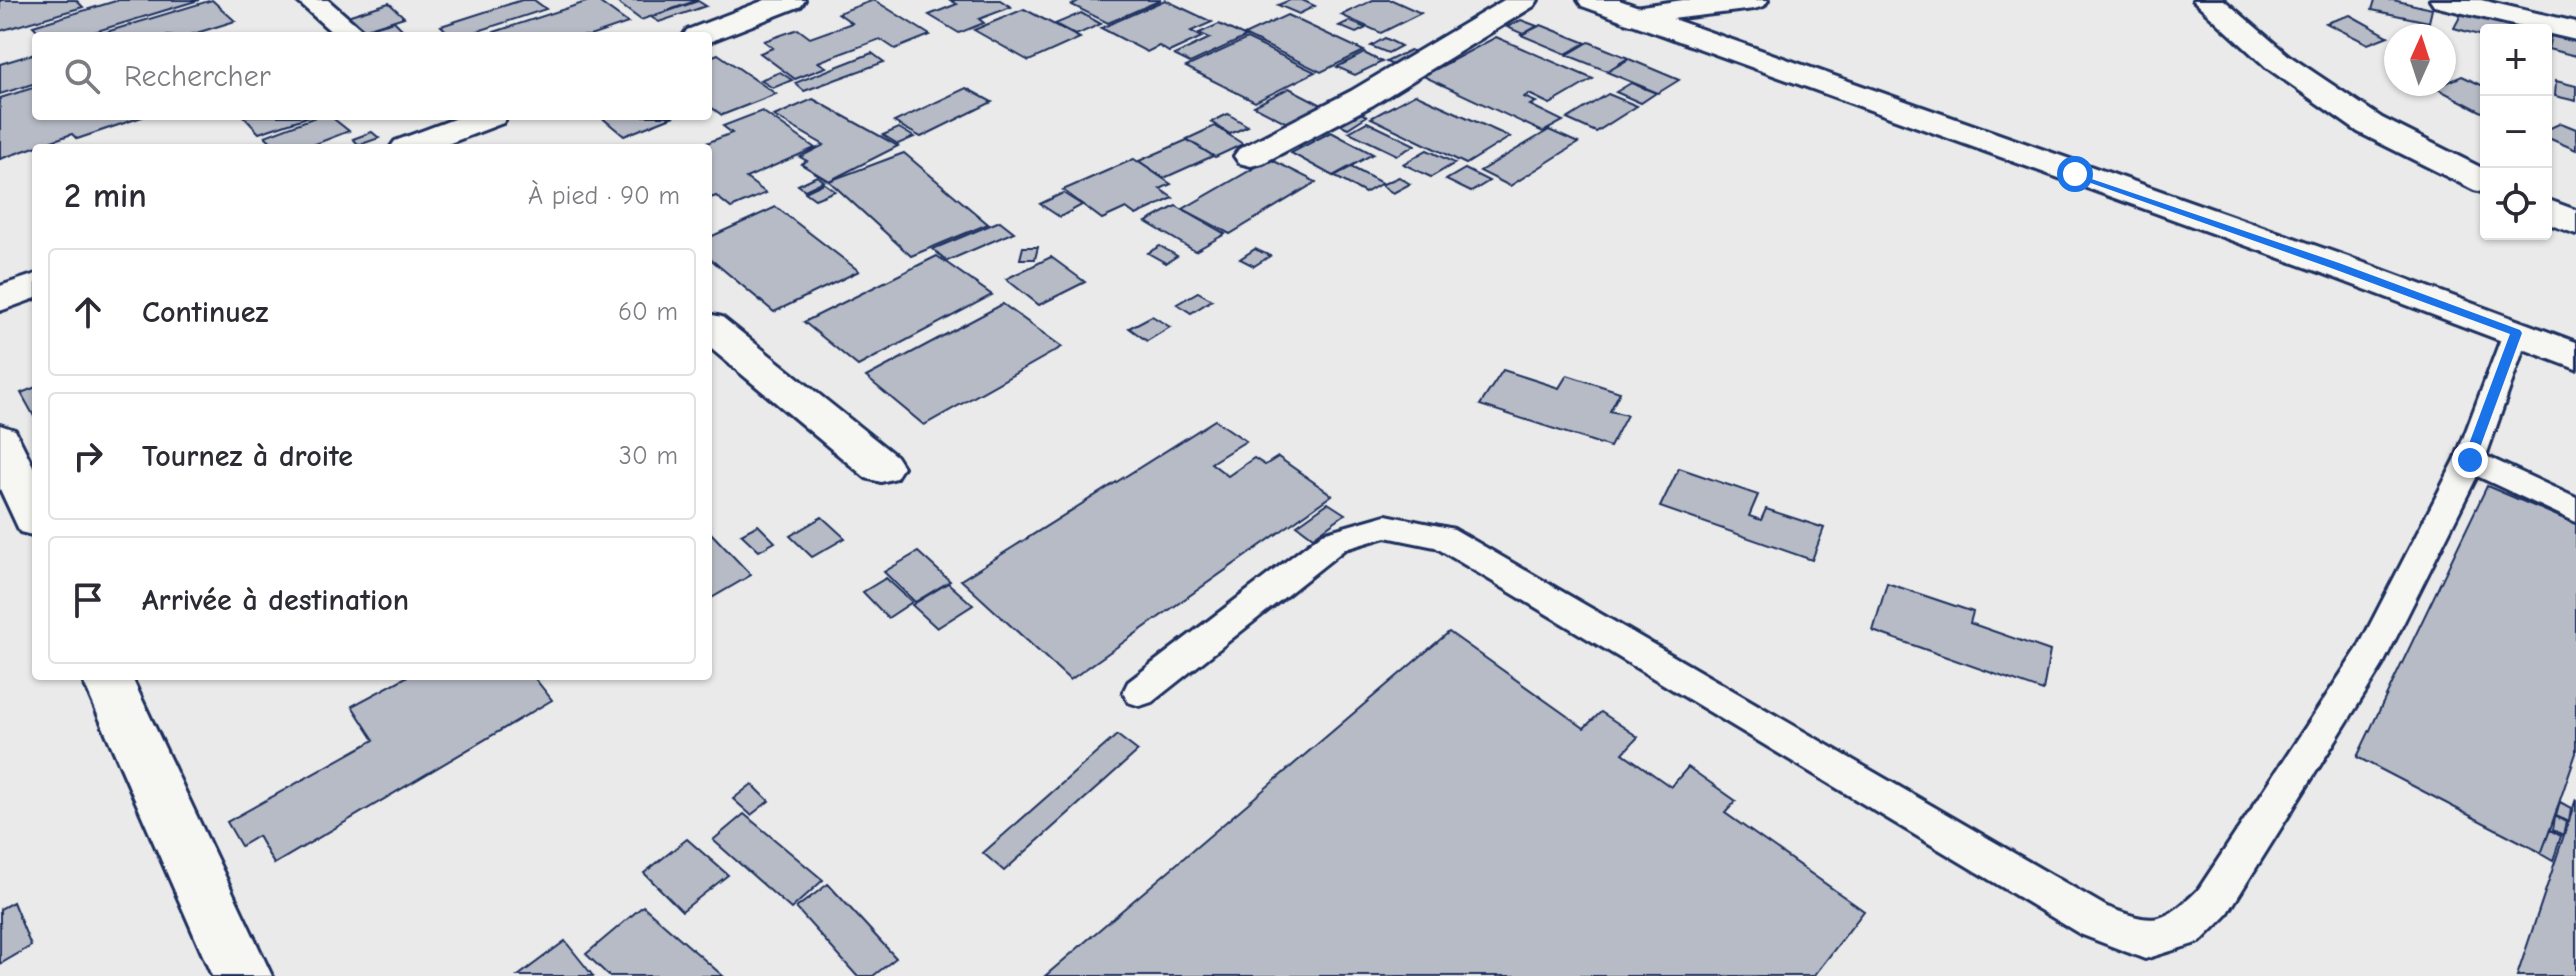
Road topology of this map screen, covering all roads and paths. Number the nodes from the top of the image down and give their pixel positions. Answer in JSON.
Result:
{"nodes":[{"id":1,"x":310,"y":0,"type":"edge"},
{"id":2,"x":791,"y":0,"type":"edge"},
{"id":3,"x":1524,"y":0,"type":"edge"},
{"id":4,"x":1592,"y":0,"type":"edge"},
{"id":5,"x":1754,"y":0,"type":"edge"},
{"id":6,"x":2207,"y":0,"type":"edge"},
{"id":7,"x":2444,"y":0,"type":"edge"},
{"id":8,"x":1631,"y":15,"type":"junction"},
{"id":9,"x":2576,"y":31,"type":"edge"},
{"id":10,"x":349,"y":32,"type":"edge"},
{"id":11,"x":708,"y":32,"type":"edge"},
{"id":12,"x":469,"y":120,"type":"edge"},
{"id":13,"x":416,"y":144,"type":"edge"},
{"id":14,"x":486,"y":144,"type":"edge"},
{"id":15,"x":1251,"y":156,"type":"dead end"},
{"id":16,"x":2480,"y":180,"type":"edge"},
{"id":17,"x":2552,"y":213,"type":"edge"},
{"id":18,"x":2576,"y":223,"type":"edge"},
{"id":19,"x":32,"y":287,"type":"edge"},
{"id":20,"x":0,"y":299,"type":"edge"},
{"id":21,"x":712,"y":329,"type":"edge"},
{"id":22,"x":2516,"y":333,"type":"junction"},
{"id":23,"x":2576,"y":356,"type":"edge"},
{"id":24,"x":0,"y":440,"type":"edge"},
{"id":25,"x":2470,"y":460,"type":"junction"},
{"id":26,"x":881,"y":467,"type":"dead end"},
{"id":27,"x":32,"y":511,"type":"edge"},
{"id":28,"x":2576,"y":511,"type":"edge"},
{"id":29,"x":108,"y":680,"type":"edge"},
{"id":30,"x":1140,"y":692,"type":"dead end"},
{"id":31,"x":242,"y":976,"type":"edge"}],
"edges":[{"from":1,"to":10,"type":"street"},
{"from":2,"to":11,"type":"street"},
{"from":3,"to":15,"type":"street"},
{"from":4,"to":8,"type":"street"},
{"from":5,"to":8,"type":"street"},
{"from":6,"to":16,"type":"street"},
{"from":7,"to":9,"type":"street"},
{"from":8,"to":22,"type":"street"},
{"from":12,"to":13,"type":"street"},
{"from":12,"to":14,"type":"street"},
{"from":17,"to":18,"type":"street"},
{"from":19,"to":20,"type":"street"},
{"from":21,"to":26,"type":"street"},
{"from":22,"to":23,"type":"street"},
{"from":22,"to":25,"type":"lane"},
{"from":24,"to":27,"type":"street"},
{"from":25,"to":28,"type":"lane"},
{"from":25,"to":30,"type":"lane"},
{"from":29,"to":31,"type":"street"}]}
